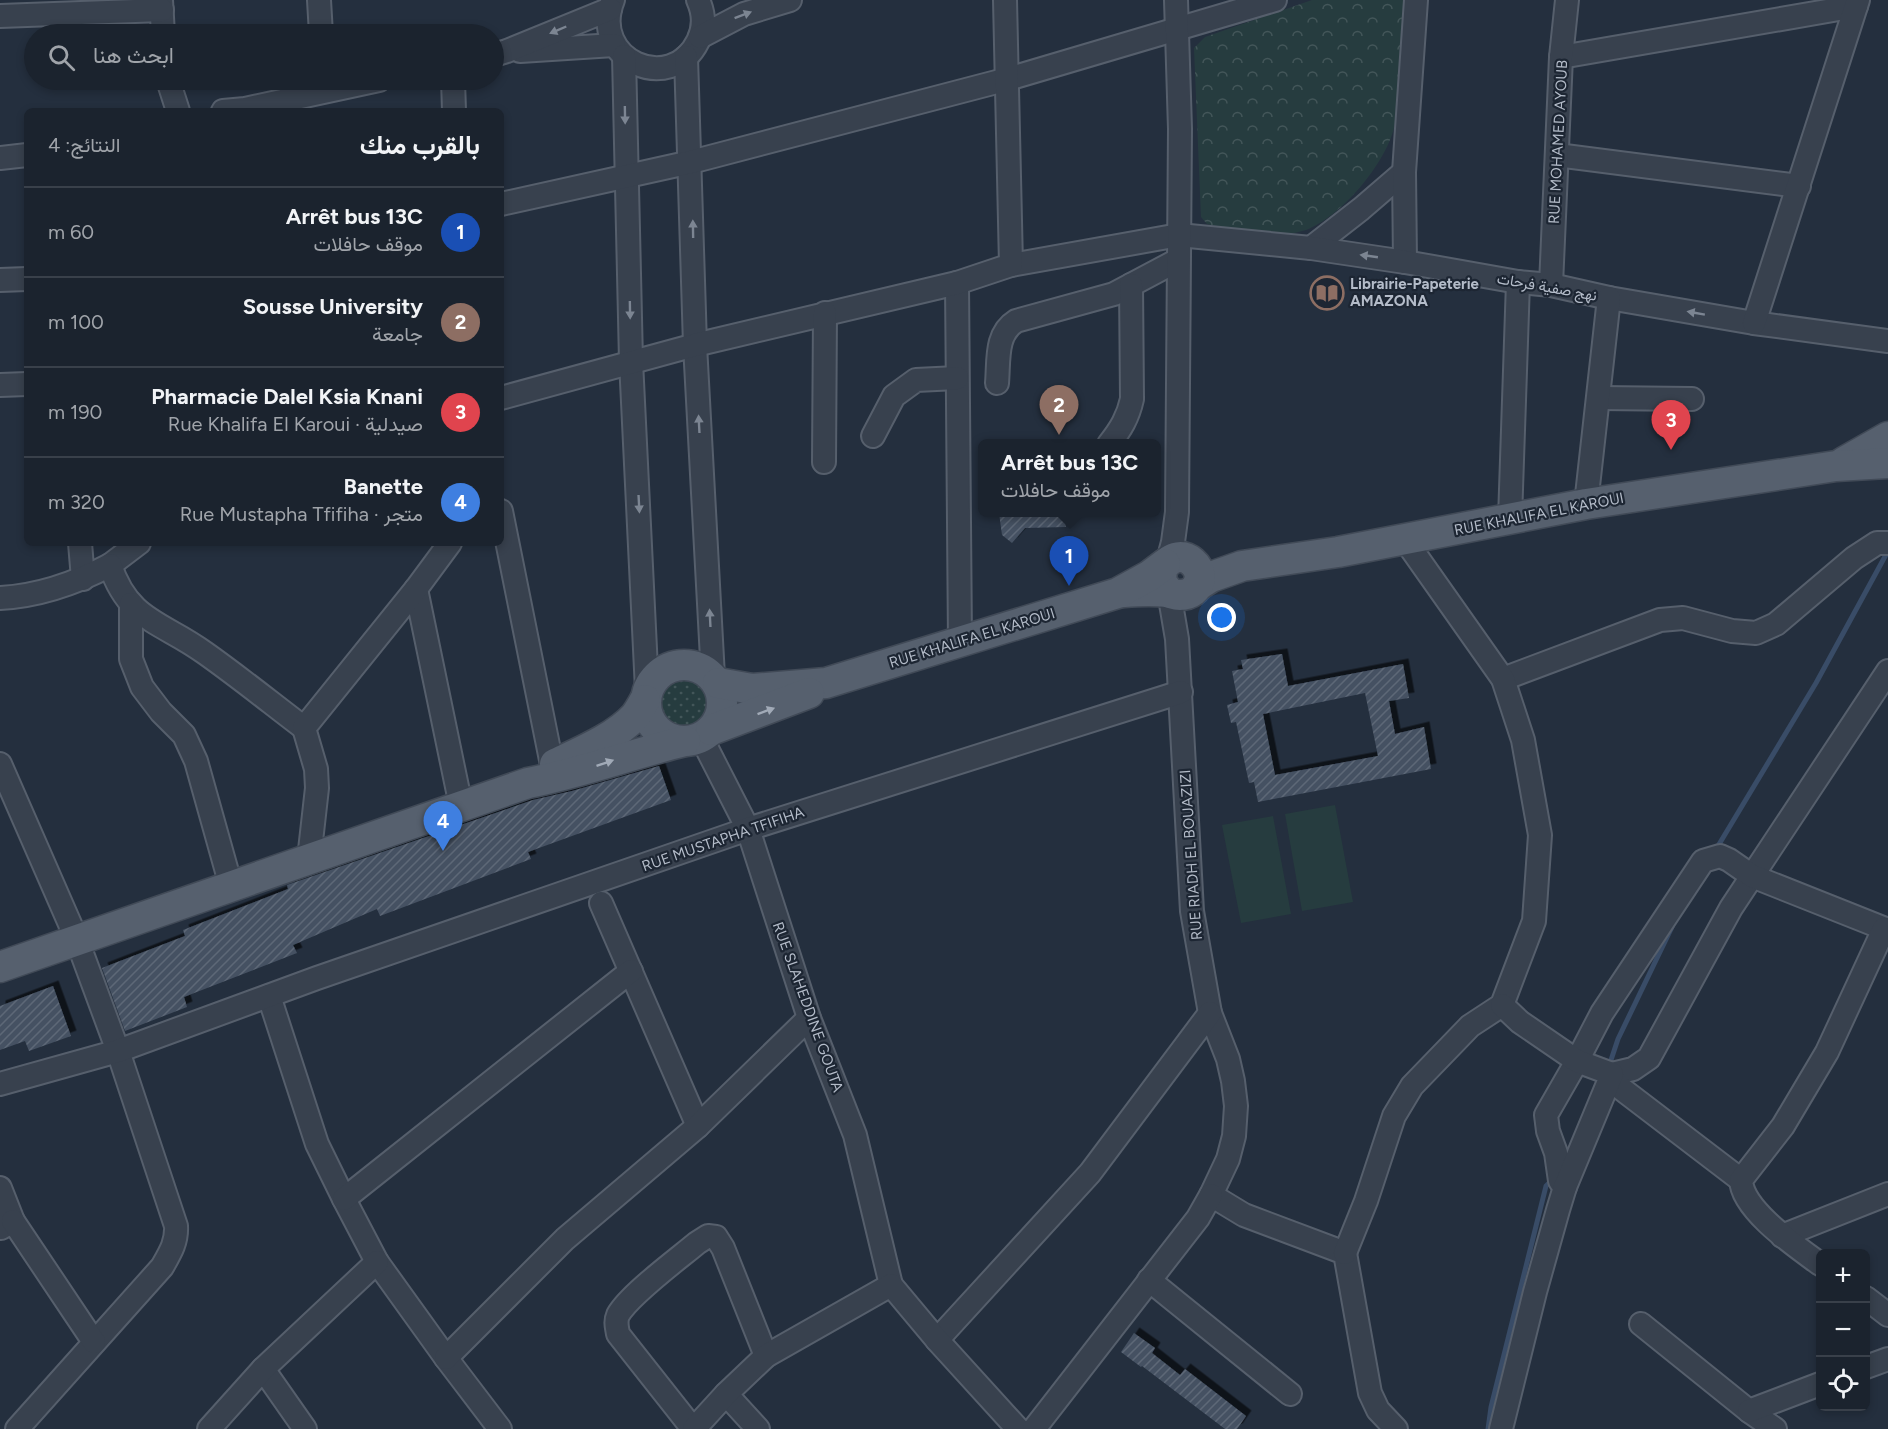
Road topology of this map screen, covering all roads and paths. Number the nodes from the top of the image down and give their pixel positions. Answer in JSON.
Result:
{"nodes":[{"id":1,"x":319,"y":0,"type":"edge"},
{"id":2,"x":698,"y":0,"type":"edge"},
{"id":3,"x":790,"y":0,"type":"edge"},
{"id":4,"x":1005,"y":0,"type":"edge"},
{"id":5,"x":1176,"y":0,"type":"edge"},
{"id":6,"x":1275,"y":0,"type":"edge"},
{"id":7,"x":1416,"y":0,"type":"edge"},
{"id":8,"x":1567,"y":0,"type":"edge"},
{"id":9,"x":1857,"y":3,"type":"edge"},
{"id":10,"x":161,"y":5,"type":"edge"},
{"id":11,"x":611,"y":5,"type":"edge"},
{"id":12,"x":13,"y":11,"type":"edge"},
{"id":13,"x":162,"y":24,"type":"edge"},
{"id":14,"x":320,"y":24,"type":"edge"},
{"id":15,"x":1178,"y":29,"type":"junction"},
{"id":16,"x":700,"y":37,"type":"junction"},
{"id":17,"x":504,"y":51,"type":"edge"},
{"id":18,"x":619,"y":51,"type":"junction"},
{"id":19,"x":504,"y":53,"type":"edge"},
{"id":20,"x":686,"y":57,"type":"junction"},
{"id":21,"x":1561,"y":57,"type":"junction"},
{"id":22,"x":1008,"y":79,"type":"junction"},
{"id":23,"x":164,"y":90,"type":"edge"},
{"id":24,"x":170,"y":90,"type":"edge"},
{"id":25,"x":306,"y":90,"type":"edge"},
{"id":26,"x":453,"y":90,"type":"edge"},
{"id":27,"x":161,"y":108,"type":"edge"},
{"id":28,"x":177,"y":108,"type":"edge"},
{"id":29,"x":243,"y":108,"type":"edge"},
{"id":30,"x":454,"y":108,"type":"edge"},
{"id":31,"x":24,"y":155,"type":"edge"},
{"id":32,"x":1557,"y":155,"type":"junction"},
{"id":33,"x":0,"y":158,"type":"edge"},
{"id":34,"x":691,"y":162,"type":"junction"},
{"id":35,"x":1404,"y":172,"type":"junction"},
{"id":36,"x":627,"y":176,"type":"junction"},
{"id":37,"x":1799,"y":186,"type":"junction"},
{"id":38,"x":504,"y":203,"type":"edge"},
{"id":39,"x":1179,"y":236,"type":"junction"},
{"id":40,"x":1311,"y":248,"type":"junction"},
{"id":41,"x":1178,"y":260,"type":"junction"},
{"id":42,"x":1405,"y":262,"type":"junction"},
{"id":43,"x":1011,"y":265,"type":"junction"},
{"id":44,"x":24,"y":279,"type":"edge"},
{"id":45,"x":0,"y":280,"type":"edge"},
{"id":46,"x":1518,"y":282,"type":"junction"},
{"id":47,"x":957,"y":283,"type":"junction"},
{"id":48,"x":1131,"y":285,"type":"junction"},
{"id":49,"x":1551,"y":285,"type":"junction"},
{"id":50,"x":1609,"y":298,"type":"junction"},
{"id":51,"x":825,"y":313,"type":"junction"},
{"id":52,"x":1754,"y":323,"type":"junction"},
{"id":53,"x":1885,"y":343,"type":"edge"},
{"id":54,"x":695,"y":345,"type":"junction"},
{"id":55,"x":631,"y":361,"type":"junction"},
{"id":56,"x":957,"y":378,"type":"junction"},
{"id":57,"x":997,"y":383,"type":"dead end"},
{"id":58,"x":24,"y":384,"type":"edge"},
{"id":59,"x":0,"y":385,"type":"edge"},
{"id":60,"x":504,"y":397,"type":"edge"},
{"id":61,"x":1599,"y":398,"type":"junction"},
{"id":62,"x":1692,"y":399,"type":"dead end"},
{"id":63,"x":873,"y":436,"type":"dead end"},
{"id":64,"x":1888,"y":437,"type":"edge"},
{"id":65,"x":1113,"y":439,"type":"edge"},
{"id":66,"x":824,"y":462,"type":"dead end"},
{"id":67,"x":1888,"y":463,"type":"edge"},
{"id":68,"x":1836,"y":466,"type":"junction"},
{"id":69,"x":1586,"y":504,"type":"junction"},
{"id":70,"x":1510,"y":519,"type":"junction"},
{"id":71,"x":504,"y":527,"type":"edge"},
{"id":72,"x":1405,"y":540,"type":"junction"},
{"id":73,"x":1888,"y":543,"type":"edge"},
{"id":74,"x":80,"y":546,"type":"edge"},
{"id":75,"x":135,"y":546,"type":"edge"},
{"id":76,"x":448,"y":546,"type":"edge"},
{"id":77,"x":110,"y":565,"type":"junction"},
{"id":78,"x":1180,"y":575,"type":"junction"},
{"id":79,"x":83,"y":579,"type":"junction"},
{"id":80,"x":416,"y":589,"type":"junction"},
{"id":81,"x":0,"y":598,"type":"edge"},
{"id":82,"x":131,"y":604,"type":"junction"},
{"id":83,"x":960,"y":642,"type":"junction"},
{"id":84,"x":1888,"y":671,"type":"edge"},
{"id":85,"x":1503,"y":679,"type":"junction"},
{"id":86,"x":716,"y":680,"type":"junction"},
{"id":87,"x":826,"y":683,"type":"junction"},
{"id":88,"x":1181,"y":692,"type":"junction"},
{"id":89,"x":646,"y":695,"type":"junction"},
{"id":90,"x":304,"y":728,"type":"junction"},
{"id":91,"x":699,"y":736,"type":"junction"},
{"id":92,"x":0,"y":764,"type":"edge"},
{"id":93,"x":552,"y":765,"type":"junction"},
{"id":94,"x":528,"y":783,"type":"junction"},
{"id":95,"x":461,"y":806,"type":"junction"},
{"id":96,"x":748,"y":829,"type":"junction"},
{"id":97,"x":309,"y":860,"type":"junction"},
{"id":98,"x":1752,"y":876,"type":"junction"},
{"id":99,"x":231,"y":886,"type":"junction"},
{"id":100,"x":601,"y":903,"type":"dead end"},
{"id":101,"x":1886,"y":929,"type":"edge"},
{"id":102,"x":77,"y":940,"type":"junction"},
{"id":103,"x":0,"y":967,"type":"edge"},
{"id":104,"x":631,"y":970,"type":"junction"},
{"id":105,"x":269,"y":996,"type":"junction"},
{"id":106,"x":1502,"y":1005,"type":"junction"},
{"id":107,"x":1210,"y":1013,"type":"junction"},
{"id":108,"x":809,"y":1018,"type":"junction"},
{"id":109,"x":118,"y":1050,"type":"junction"},
{"id":110,"x":1577,"y":1061,"type":"junction"},
{"id":111,"x":1611,"y":1077,"type":"junction"},
{"id":112,"x":0,"y":1083,"type":"edge"},
{"id":113,"x":698,"y":1126,"type":"junction"},
{"id":114,"x":1741,"y":1180,"type":"junction"},
{"id":115,"x":1565,"y":1187,"type":"junction"},
{"id":116,"x":0,"y":1188,"type":"edge"},
{"id":117,"x":1888,"y":1194,"type":"edge"},
{"id":118,"x":1211,"y":1195,"type":"junction"},
{"id":119,"x":344,"y":1199,"type":"junction"},
{"id":120,"x":6,"y":1225,"type":"edge"},
{"id":121,"x":1782,"y":1236,"type":"junction"},
{"id":122,"x":1345,"y":1253,"type":"junction"},
{"id":123,"x":1816,"y":1260,"type":"edge"},
{"id":124,"x":377,"y":1262,"type":"junction"},
{"id":125,"x":1149,"y":1280,"type":"junction"},
{"id":126,"x":891,"y":1285,"type":"junction"},
{"id":127,"x":1870,"y":1301,"type":"edge"},
{"id":128,"x":1888,"y":1315,"type":"edge"},
{"id":129,"x":1641,"y":1324,"type":"dead end"},
{"id":130,"x":937,"y":1340,"type":"junction"},
{"id":131,"x":94,"y":1342,"type":"junction"},
{"id":132,"x":766,"y":1356,"type":"junction"},
{"id":133,"x":446,"y":1358,"type":"junction"},
{"id":134,"x":1888,"y":1359,"type":"edge"},
{"id":135,"x":1870,"y":1366,"type":"edge"},
{"id":136,"x":263,"y":1369,"type":"junction"},
{"id":137,"x":1816,"y":1386,"type":"edge"},
{"id":138,"x":1290,"y":1394,"type":"dead end"},
{"id":139,"x":726,"y":1395,"type":"junction"},
{"id":140,"x":1749,"y":1411,"type":"junction"},
{"id":141,"x":17,"y":1429,"type":"edge"},
{"id":142,"x":209,"y":1429,"type":"edge"},
{"id":143,"x":305,"y":1429,"type":"edge"},
{"id":144,"x":500,"y":1429,"type":"edge"},
{"id":145,"x":693,"y":1429,"type":"edge"},
{"id":146,"x":758,"y":1429,"type":"edge"},
{"id":147,"x":1018,"y":1429,"type":"edge"},
{"id":148,"x":1034,"y":1429,"type":"edge"},
{"id":149,"x":1396,"y":1429,"type":"edge"},
{"id":150,"x":1501,"y":1429,"type":"edge"},
{"id":151,"x":1775,"y":1429,"type":"edge"}],
"edges":[{"from":1,"to":14,"type":"street"},
{"from":2,"to":16,"type":"street"},
{"from":16,"to":3,"type":"street","one_way":true},
{"from":4,"to":22,"type":"street"},
{"from":5,"to":15,"type":"street","name":"RUE RIADH EL BOUAZIZI"},
{"from":6,"to":15,"type":"street"},
{"from":7,"to":35,"type":"street"},
{"from":8,"to":21,"type":"street","name":"RUE MOHAMED AYOUB"},
{"from":9,"to":21,"type":"street"},
{"from":9,"to":37,"type":"street"},
{"from":10,"to":12,"type":"street"},
{"from":10,"to":13,"type":"street"},
{"from":11,"to":17,"type":"street","one_way":true},
{"from":11,"to":18,"type":"street"},
{"from":15,"to":22,"type":"street"},
{"from":15,"to":39,"type":"street","name":"RUE RIADH EL BOUAZIZI"},
{"from":16,"to":20,"type":"street"},
{"from":18,"to":19,"type":"street"},
{"from":18,"to":20,"type":"street"},
{"from":18,"to":36,"type":"street","one_way":true},
{"from":20,"to":34,"type":"street"},
{"from":21,"to":32,"type":"street","name":"RUE MOHAMED AYOUB"},
{"from":22,"to":34,"type":"street"},
{"from":22,"to":43,"type":"street"},
{"from":23,"to":27,"type":"street"},
{"from":24,"to":28,"type":"street"},
{"from":25,"to":29,"type":"street"},
{"from":26,"to":30,"type":"street"},
{"from":31,"to":33,"type":"street"},
{"from":32,"to":37,"type":"street"},
{"from":32,"to":49,"type":"street","name":"RUE MOHAMED AYOUB"},
{"from":34,"to":36,"type":"street"},
{"from":54,"to":34,"type":"street","one_way":true},
{"from":35,"to":40,"type":"street"},
{"from":35,"to":42,"type":"street"},
{"from":36,"to":38,"type":"street"},
{"from":36,"to":55,"type":"street","one_way":true},
{"from":37,"to":52,"type":"street"},
{"from":39,"to":40,"type":"street","name":"نهج صفية فرحات"},
{"from":39,"to":41,"type":"street","name":"RUE RIADH EL BOUAZIZI"},
{"from":39,"to":43,"type":"street","name":"نهج صفية فرحات"},
{"from":42,"to":40,"type":"street","name":"نهج صفية فرحات","one_way":true},
{"from":41,"to":48,"type":"street"},
{"from":41,"to":78,"type":"street","name":"RUE RIADH EL BOUAZIZI"},
{"from":42,"to":46,"type":"street","name":"نهج صفية فرحات"},
{"from":43,"to":47,"type":"street","name":"نهج صفية فرحات"},
{"from":44,"to":45,"type":"street"},
{"from":46,"to":49,"type":"street","name":"نهج صفية فرحات"},
{"from":46,"to":70,"type":"street"},
{"from":47,"to":51,"type":"street","name":"نهج صفية فرحات"},
{"from":47,"to":56,"type":"street"},
{"from":48,"to":57,"type":"street"},
{"from":48,"to":65,"type":"street"},
{"from":49,"to":50,"type":"street","name":"نهج صفية فرحات"},
{"from":52,"to":50,"type":"street","name":"نهج صفية فرحات","one_way":true},
{"from":50,"to":61,"type":"street"},
{"from":51,"to":54,"type":"street","name":"نهج صفية فرحات"},
{"from":51,"to":66,"type":"street"},
{"from":52,"to":53,"type":"street","name":"نهج صفية فرحات"},
{"from":54,"to":55,"type":"street","name":"نهج صفية فرحات"},
{"from":86,"to":54,"type":"street","one_way":true},
{"from":55,"to":60,"type":"street","name":"نهج صفية فرحات"},
{"from":55,"to":89,"type":"street","one_way":true},
{"from":56,"to":63,"type":"street"},
{"from":56,"to":83,"type":"street"},
{"from":58,"to":59,"type":"street"},
{"from":61,"to":62,"type":"street"},
{"from":61,"to":69,"type":"street"},
{"from":64,"to":68,"type":"main road","name":"RUE KHALIFA EL KAROUI"},
{"from":67,"to":68,"type":"main road","name":"RUE KHALIFA EL KAROUI"},
{"from":68,"to":69,"type":"main road","name":"RUE KHALIFA EL KAROUI"},
{"from":69,"to":70,"type":"main road","name":"RUE KHALIFA EL KAROUI"},
{"from":70,"to":72,"type":"main road","name":"RUE KHALIFA EL KAROUI"},
{"from":71,"to":93,"type":"street"},
{"from":72,"to":78,"type":"main road","name":"RUE KHALIFA EL KAROUI"},
{"from":72,"to":85,"type":"street"},
{"from":73,"to":85,"type":"street"},
{"from":74,"to":79,"type":"street"},
{"from":75,"to":77,"type":"street"},
{"from":76,"to":80,"type":"street"},
{"from":77,"to":79,"type":"street"},
{"from":77,"to":82,"type":"street"},
{"from":78,"to":83,"type":"main road","name":"RUE KHALIFA EL KAROUI"},
{"from":78,"to":88,"type":"street","name":"RUE RIADH EL BOUAZIZI"},
{"from":79,"to":81,"type":"street"},
{"from":80,"to":90,"type":"street"},
{"from":80,"to":95,"type":"street"},
{"from":82,"to":90,"type":"street"},
{"from":82,"to":99,"type":"street"},
{"from":83,"to":87,"type":"main road","name":"RUE KHALIFA EL KAROUI"},
{"from":84,"to":98,"type":"street"},
{"from":85,"to":106,"type":"street"},
{"from":86,"to":87,"type":"main road","name":"RUE KHALIFA EL KAROUI"},
{"from":86,"to":89,"type":"main road"},
{"from":86,"to":91,"type":"main road"},
{"from":91,"to":87,"type":"main road","name":"RUE KHALIFA EL KAROUI","one_way":true},
{"from":88,"to":96,"type":"street","name":"RUE MUSTAPHA TFIFIHA"},
{"from":88,"to":107,"type":"street","name":"RUE RIADH EL BOUAZIZI"},
{"from":89,"to":91,"type":"main road"},
{"from":89,"to":93,"type":"main road"},
{"from":90,"to":97,"type":"street"},
{"from":94,"to":91,"type":"main road","name":"RUE KHALIFA EL KAROUI","one_way":true},
{"from":91,"to":96,"type":"street","name":"RUE SLAHEDDINE GOUTA"},
{"from":92,"to":102,"type":"street"},
{"from":93,"to":94,"type":"main road"},
{"from":94,"to":95,"type":"main road"},
{"from":95,"to":97,"type":"main road"},
{"from":96,"to":105,"type":"street","name":"RUE MUSTAPHA TFIFIHA"},
{"from":96,"to":108,"type":"street","name":"RUE SLAHEDDINE GOUTA"},
{"from":97,"to":99,"type":"main road"},
{"from":98,"to":101,"type":"street"},
{"from":98,"to":110,"type":"street"},
{"from":98,"to":111,"type":"street"},
{"from":99,"to":102,"type":"main road"},
{"from":100,"to":104,"type":"street"},
{"from":101,"to":114,"type":"street"},
{"from":102,"to":103,"type":"main road"},
{"from":102,"to":109,"type":"street"},
{"from":104,"to":113,"type":"street"},
{"from":104,"to":119,"type":"street"},
{"from":105,"to":109,"type":"street","name":"RUE MUSTAPHA TFIFIHA"},
{"from":105,"to":119,"type":"street"},
{"from":106,"to":110,"type":"street"},
{"from":106,"to":122,"type":"street"},
{"from":107,"to":118,"type":"street","name":"RUE RIADH EL BOUAZIZI"},
{"from":107,"to":130,"type":"street"},
{"from":108,"to":113,"type":"street"},
{"from":108,"to":126,"type":"street","name":"RUE SLAHEDDINE GOUTA"},
{"from":109,"to":112,"type":"street","name":"RUE MUSTAPHA TFIFIHA"},
{"from":109,"to":131,"type":"street"},
{"from":110,"to":111,"type":"street"},
{"from":110,"to":115,"type":"street"},
{"from":111,"to":114,"type":"street"},
{"from":111,"to":115,"type":"street"},
{"from":113,"to":133,"type":"street"},
{"from":114,"to":121,"type":"street"},
{"from":115,"to":150,"type":"street"},
{"from":116,"to":120,"type":"street"},
{"from":117,"to":121,"type":"street"},
{"from":118,"to":122,"type":"street"},
{"from":118,"to":125,"type":"street","name":"RUE RIADH EL BOUAZIZI"},
{"from":119,"to":124,"type":"street"},
{"from":120,"to":131,"type":"street"},
{"from":121,"to":123,"type":"street"},
{"from":122,"to":149,"type":"street"},
{"from":124,"to":133,"type":"street"},
{"from":124,"to":136,"type":"street"},
{"from":125,"to":138,"type":"street"},
{"from":125,"to":148,"type":"street","name":"RUE RIADH EL BOUAZIZI"},
{"from":126,"to":130,"type":"street"},
{"from":126,"to":132,"type":"street"},
{"from":127,"to":128,"type":"street"},
{"from":129,"to":140,"type":"street"},
{"from":130,"to":147,"type":"street"},
{"from":131,"to":141,"type":"street"},
{"from":132,"to":139,"type":"street"},
{"from":132,"to":145,"type":"street"},
{"from":133,"to":144,"type":"street"},
{"from":134,"to":135,"type":"street"},
{"from":136,"to":142,"type":"street"},
{"from":136,"to":143,"type":"street"},
{"from":137,"to":140,"type":"street"},
{"from":139,"to":145,"type":"street"},
{"from":139,"to":146,"type":"street"},
{"from":140,"to":151,"type":"street"}]}
